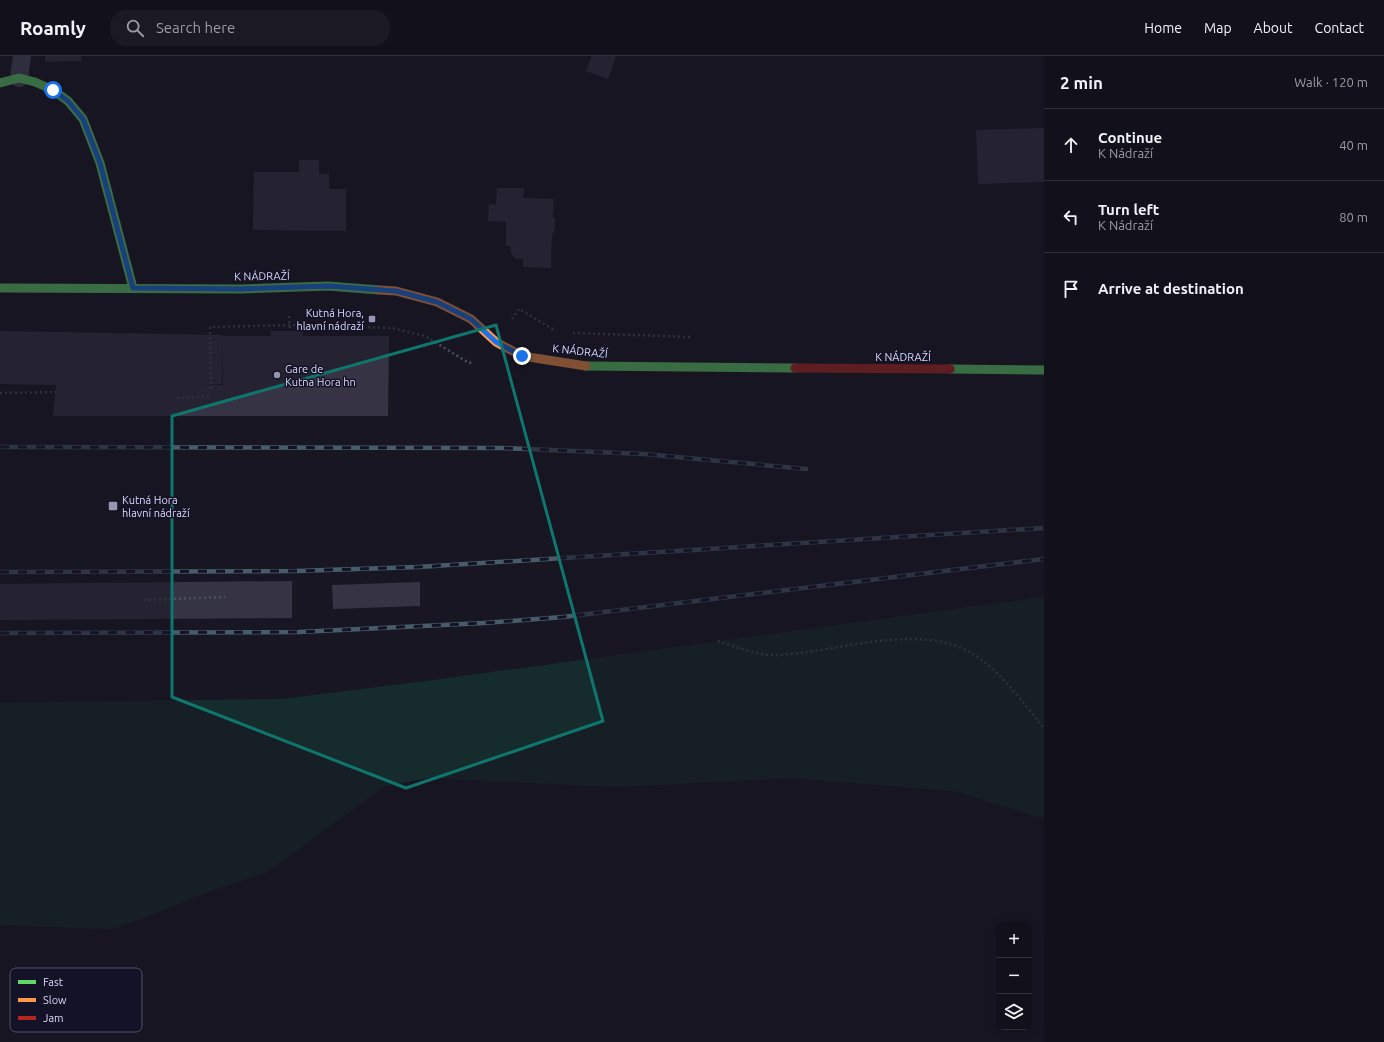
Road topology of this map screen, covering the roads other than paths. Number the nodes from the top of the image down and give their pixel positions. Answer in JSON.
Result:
{"nodes":[{"id":1,"x":22,"y":56,"type":"edge"},
{"id":2,"x":19,"y":78,"type":"junction"},
{"id":3,"x":0,"y":83,"type":"edge"},
{"id":4,"x":0,"y":288,"type":"edge"},
{"id":5,"x":133,"y":288,"type":"junction"},
{"id":6,"x":1044,"y":370,"type":"edge"}],
"edges":[{"from":1,"to":2,"type":"lane"},
{"from":2,"to":3,"type":"street"},
{"from":2,"to":5,"type":"street"},
{"from":4,"to":5,"type":"street","name":"K NÁDRAŽÍ"},
{"from":5,"to":6,"type":"street","name":"K NÁDRAŽÍ"}]}
